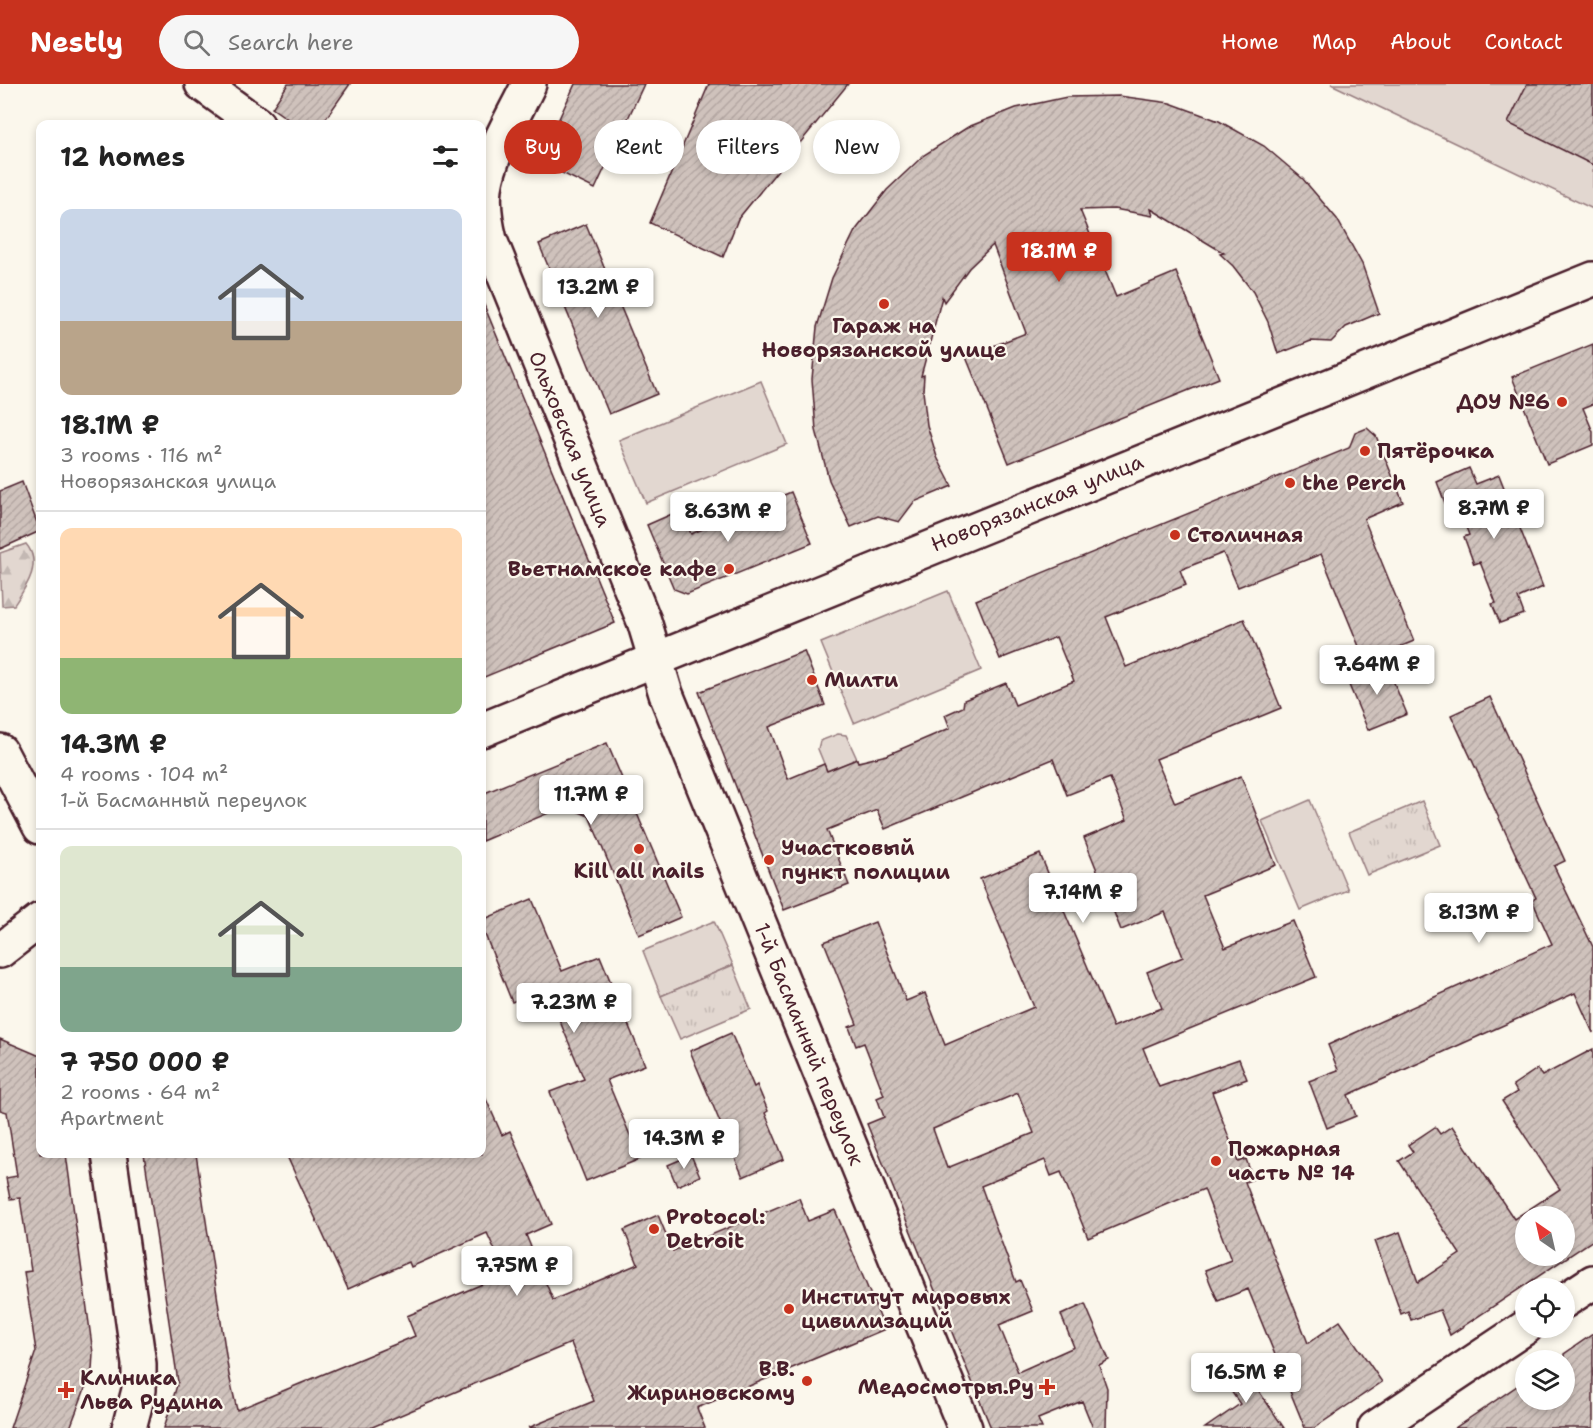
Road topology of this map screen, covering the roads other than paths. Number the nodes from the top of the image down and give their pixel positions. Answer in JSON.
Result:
{"nodes":[{"id":1,"x":202,"y":84,"type":"edge"},
{"id":2,"x":529,"y":84,"type":"edge"},
{"id":3,"x":252,"y":120,"type":"edge"},
{"id":4,"x":486,"y":185,"type":"edge"},
{"id":5,"x":486,"y":229,"type":"edge"},
{"id":6,"x":1593,"y":279,"type":"edge"},
{"id":7,"x":656,"y":658,"type":"junction"},
{"id":8,"x":486,"y":728,"type":"edge"},
{"id":9,"x":0,"y":751,"type":"edge"},
{"id":10,"x":36,"y":819,"type":"edge"},
{"id":11,"x":36,"y":923,"type":"edge"},
{"id":12,"x":0,"y":951,"type":"edge"},
{"id":13,"x":110,"y":1158,"type":"edge"},
{"id":14,"x":1593,"y":1282,"type":"edge"},
{"id":15,"x":1575,"y":1294,"type":"edge"},
{"id":16,"x":1515,"y":1334,"type":"edge"},
{"id":17,"x":129,"y":1428,"type":"edge"},
{"id":18,"x":965,"y":1428,"type":"edge"},
{"id":19,"x":1376,"y":1428,"type":"edge"}],
"edges":[{"from":1,"to":3,"type":"street"},
{"from":2,"to":4,"type":"street","name":"Ольховская улица"},
{"from":5,"to":7,"type":"street","name":"Ольховская улица"},
{"from":6,"to":7,"type":"street","name":"Новорязанская улица"},
{"from":7,"to":8,"type":"street","name":"Новорязанская улица"},
{"from":7,"to":18,"type":"street","name":"1-й Басманный переулок"},
{"from":9,"to":10,"type":"street"},
{"from":11,"to":12,"type":"street"},
{"from":13,"to":17,"type":"street"},
{"from":14,"to":15,"type":"street"},
{"from":16,"to":19,"type":"street"}]}
